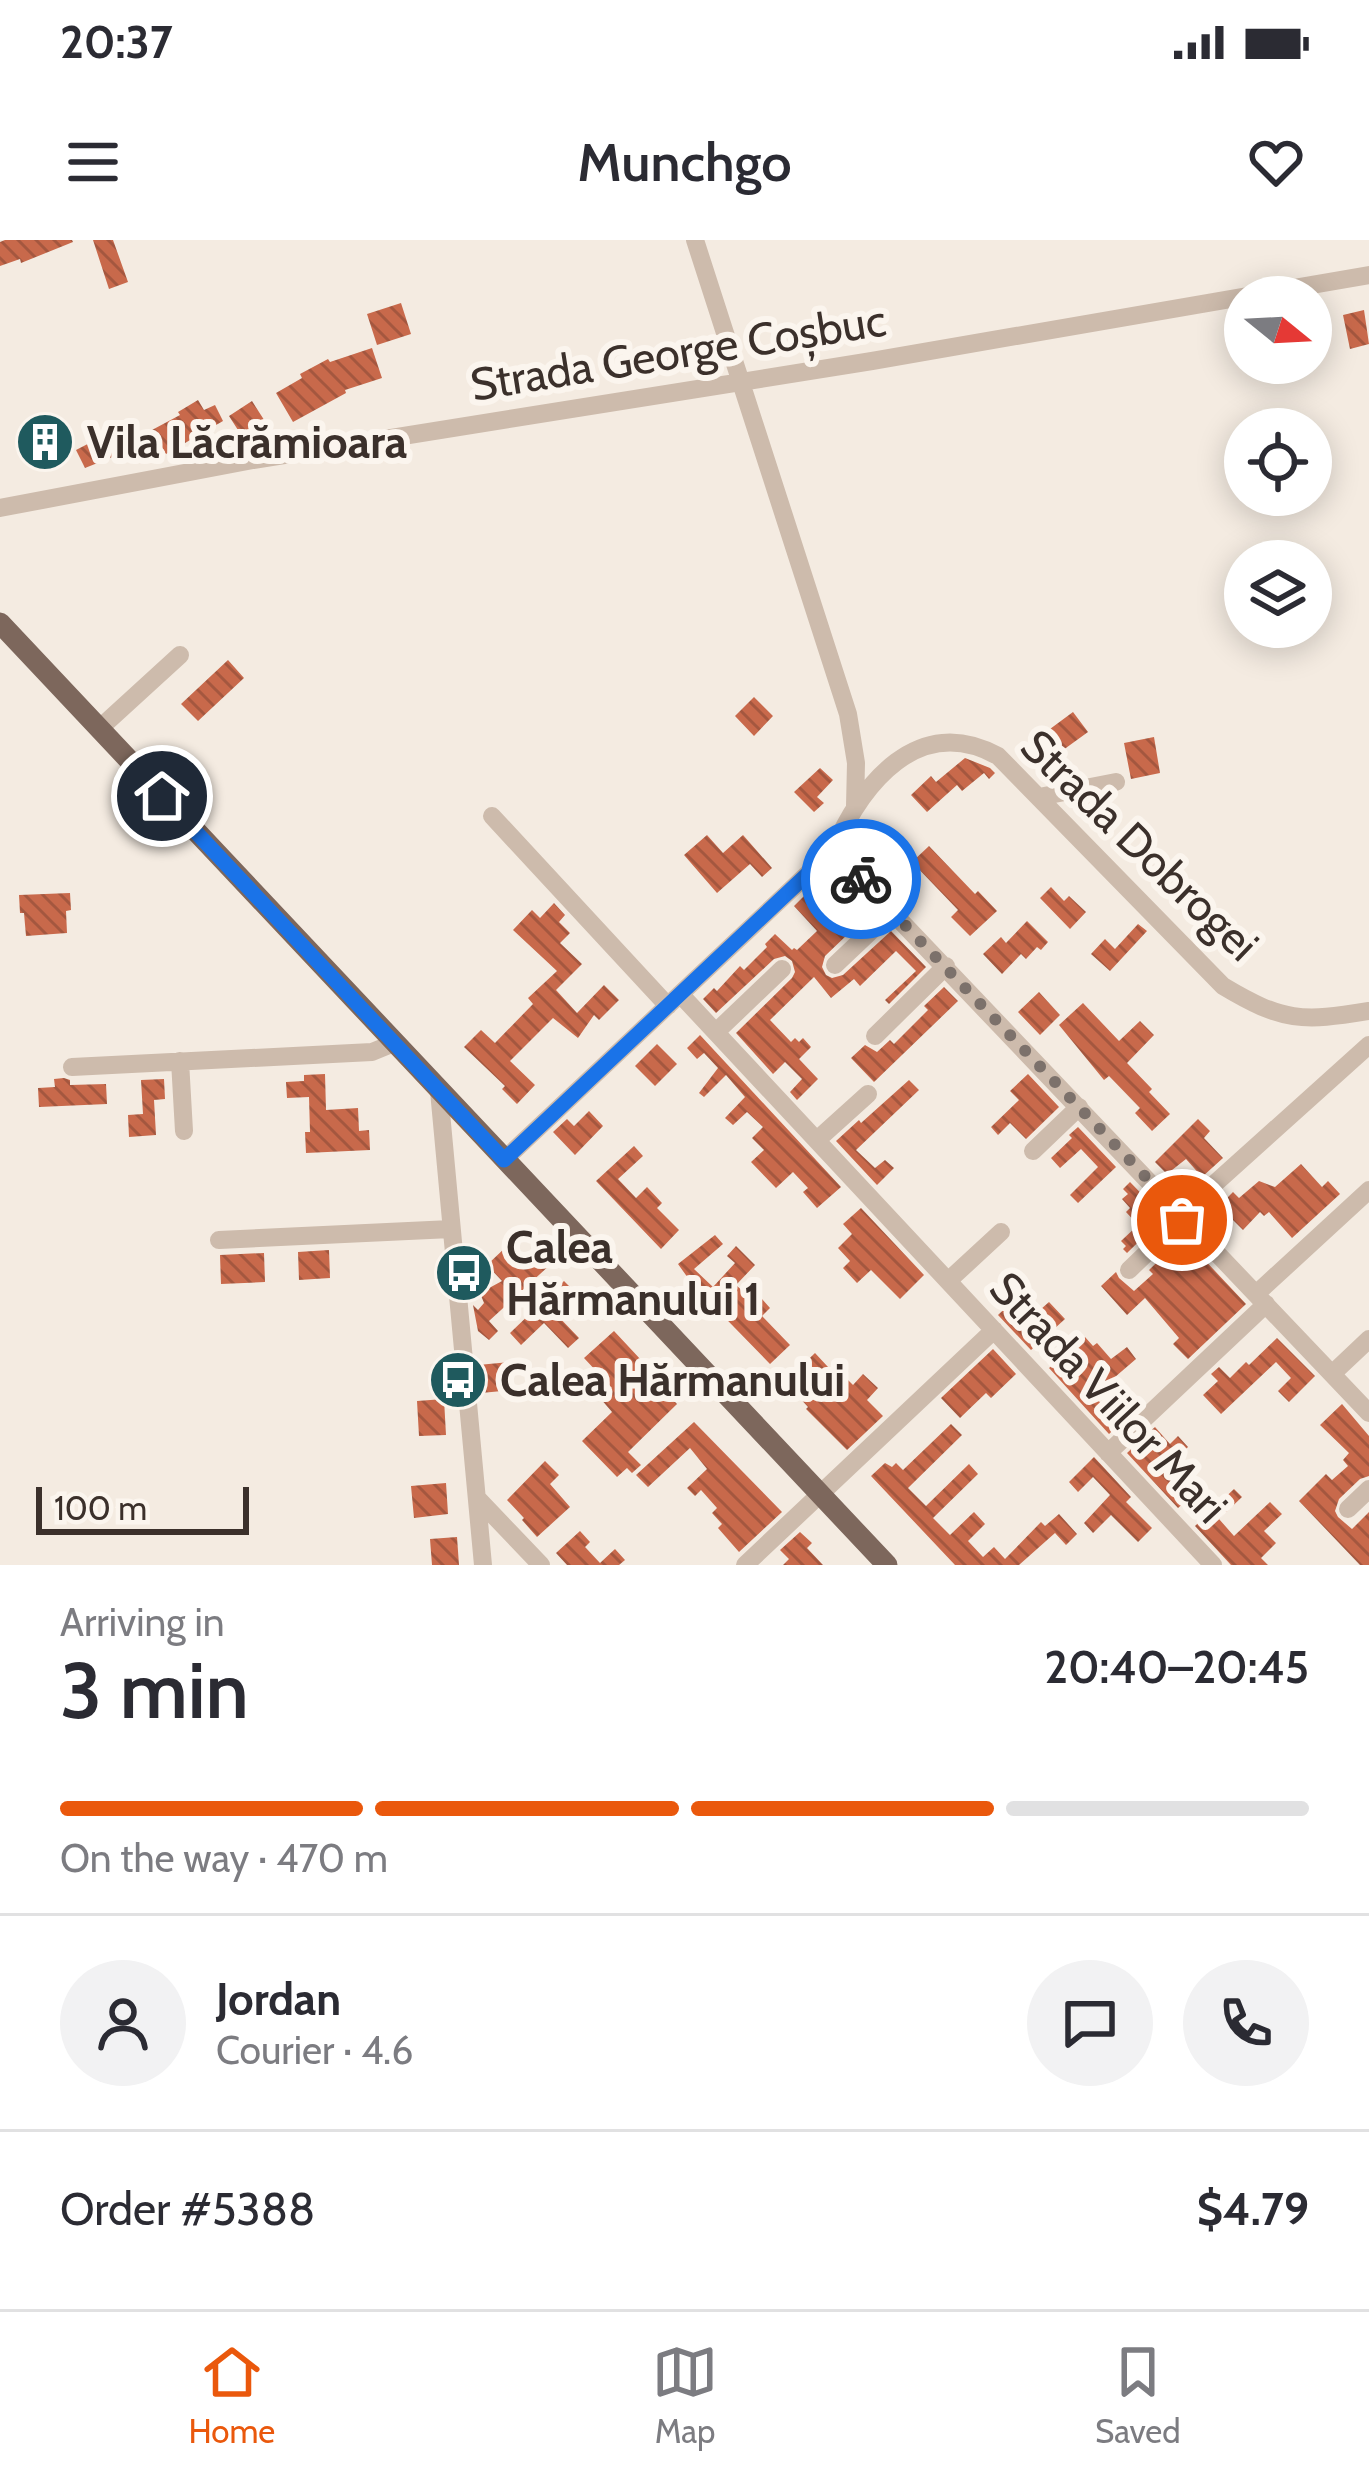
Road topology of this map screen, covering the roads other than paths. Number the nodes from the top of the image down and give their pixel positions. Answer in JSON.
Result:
{"nodes":[{"id":1,"x":695,"y":240,"type":"edge"},
{"id":2,"x":1369,"y":275,"type":"edge"},
{"id":3,"x":741,"y":383,"type":"junction"},
{"id":4,"x":0,"y":508,"type":"edge"},
{"id":5,"x":0,"y":623,"type":"edge"},
{"id":6,"x":180,"y":655,"type":"dead end"},
{"id":7,"x":99,"y":729,"type":"junction"},
{"id":8,"x":1116,"y":782,"type":"dead end"},
{"id":9,"x":1040,"y":797,"type":"junction"},
{"id":10,"x":855,"y":806,"type":"junction"},
{"id":11,"x":492,"y":816,"type":"dead end"},
{"id":12,"x":833,"y":850,"type":"junction"},
{"id":13,"x":892,"y":911,"type":"junction"},
{"id":14,"x":835,"y":965,"type":"dead end"},
{"id":15,"x":946,"y":966,"type":"junction"},
{"id":16,"x":782,"y":969,"type":"dead end"},
{"id":17,"x":674,"y":1000,"type":"junction"},
{"id":18,"x":1369,"y":1011,"type":"edge"},
{"id":19,"x":716,"y":1032,"type":"junction"},
{"id":20,"x":875,"y":1036,"type":"dead end"},
{"id":21,"x":394,"y":1043,"type":"junction"},
{"id":22,"x":1369,"y":1045,"type":"edge"},
{"id":23,"x":180,"y":1061,"type":"junction"},
{"id":24,"x":72,"y":1067,"type":"dead end"},
{"id":25,"x":439,"y":1091,"type":"junction"},
{"id":26,"x":868,"y":1094,"type":"dead end"},
{"id":27,"x":1079,"y":1106,"type":"junction"},
{"id":28,"x":184,"y":1131,"type":"dead end"},
{"id":29,"x":817,"y":1140,"type":"junction"},
{"id":30,"x":1033,"y":1151,"type":"dead end"},
{"id":31,"x":504,"y":1160,"type":"junction"},
{"id":32,"x":1369,"y":1190,"type":"edge"},
{"id":33,"x":1182,"y":1216,"type":"junction"},
{"id":34,"x":451,"y":1229,"type":"junction"},
{"id":35,"x":1001,"y":1232,"type":"dead end"},
{"id":36,"x":219,"y":1240,"type":"dead end"},
{"id":37,"x":1129,"y":1270,"type":"dead end"},
{"id":38,"x":947,"y":1281,"type":"junction"},
{"id":39,"x":1261,"y":1299,"type":"junction"},
{"id":40,"x":994,"y":1330,"type":"junction"},
{"id":41,"x":1369,"y":1340,"type":"edge"},
{"id":42,"x":1332,"y":1374,"type":"junction"},
{"id":43,"x":1369,"y":1413,"type":"edge"},
{"id":44,"x":1108,"y":1453,"type":"junction"},
{"id":45,"x":1369,"y":1489,"type":"edge"},
{"id":46,"x":822,"y":1495,"type":"junction"},
{"id":47,"x":478,"y":1498,"type":"junction"},
{"id":48,"x":1348,"y":1509,"type":"dead end"},
{"id":49,"x":483,"y":1565,"type":"edge"},
{"id":50,"x":541,"y":1565,"type":"edge"},
{"id":51,"x":745,"y":1565,"type":"edge"},
{"id":52,"x":886,"y":1565,"type":"edge"},
{"id":53,"x":1213,"y":1565,"type":"edge"}],
"edges":[{"from":1,"to":3,"type":"street"},
{"from":2,"to":3,"type":"street","name":"Strada George Coșbuc"},
{"from":3,"to":4,"type":"street","name":"Strada George Coșbuc"},
{"from":3,"to":10,"type":"street"},
{"from":5,"to":7,"type":"main road"},
{"from":6,"to":7,"type":"street"},
{"from":7,"to":21,"type":"main road"},
{"from":8,"to":9,"type":"street"},
{"from":9,"to":10,"type":"street","name":"Strada Dobrogei"},
{"from":9,"to":18,"type":"street","name":"Strada Dobrogei"},
{"from":10,"to":12,"type":"street","name":"Strada Dobrogei"},
{"from":11,"to":17,"type":"street","name":"Strada Viilor Mari"},
{"from":12,"to":13,"type":"street"},
{"from":12,"to":17,"type":"street","name":"Strada Dobrogei"},
{"from":13,"to":14,"type":"street"},
{"from":13,"to":15,"type":"street"},
{"from":15,"to":20,"type":"street"},
{"from":15,"to":27,"type":"street"},
{"from":16,"to":19,"type":"street"},
{"from":17,"to":19,"type":"street","name":"Strada Viilor Mari"},
{"from":17,"to":31,"type":"street","name":"Strada Dobrogei"},
{"from":19,"to":29,"type":"street","name":"Strada Viilor Mari"},
{"from":21,"to":23,"type":"street"},
{"from":21,"to":25,"type":"main road"},
{"from":22,"to":33,"type":"street"},
{"from":23,"to":24,"type":"street"},
{"from":23,"to":28,"type":"street"},
{"from":25,"to":31,"type":"main road"},
{"from":25,"to":34,"type":"street"},
{"from":26,"to":29,"type":"street"},
{"from":27,"to":30,"type":"street"},
{"from":27,"to":33,"type":"street"},
{"from":29,"to":38,"type":"street","name":"Strada Viilor Mari"},
{"from":31,"to":46,"type":"main road"},
{"from":32,"to":39,"type":"street"},
{"from":33,"to":37,"type":"street"},
{"from":33,"to":39,"type":"street"},
{"from":34,"to":36,"type":"street"},
{"from":34,"to":47,"type":"street"},
{"from":35,"to":38,"type":"street","name":"Strada Viilor Mari"},
{"from":38,"to":40,"type":"street","name":"Strada Viilor Mari"},
{"from":39,"to":42,"type":"street"},
{"from":39,"to":44,"type":"street"},
{"from":40,"to":44,"type":"street","name":"Strada Viilor Mari"},
{"from":40,"to":46,"type":"street"},
{"from":41,"to":42,"type":"street"},
{"from":42,"to":43,"type":"street"},
{"from":44,"to":53,"type":"street","name":"Strada Viilor Mari"},
{"from":45,"to":48,"type":"street"},
{"from":46,"to":51,"type":"street"},
{"from":46,"to":52,"type":"main road"},
{"from":47,"to":49,"type":"street"},
{"from":47,"to":50,"type":"street"}]}
